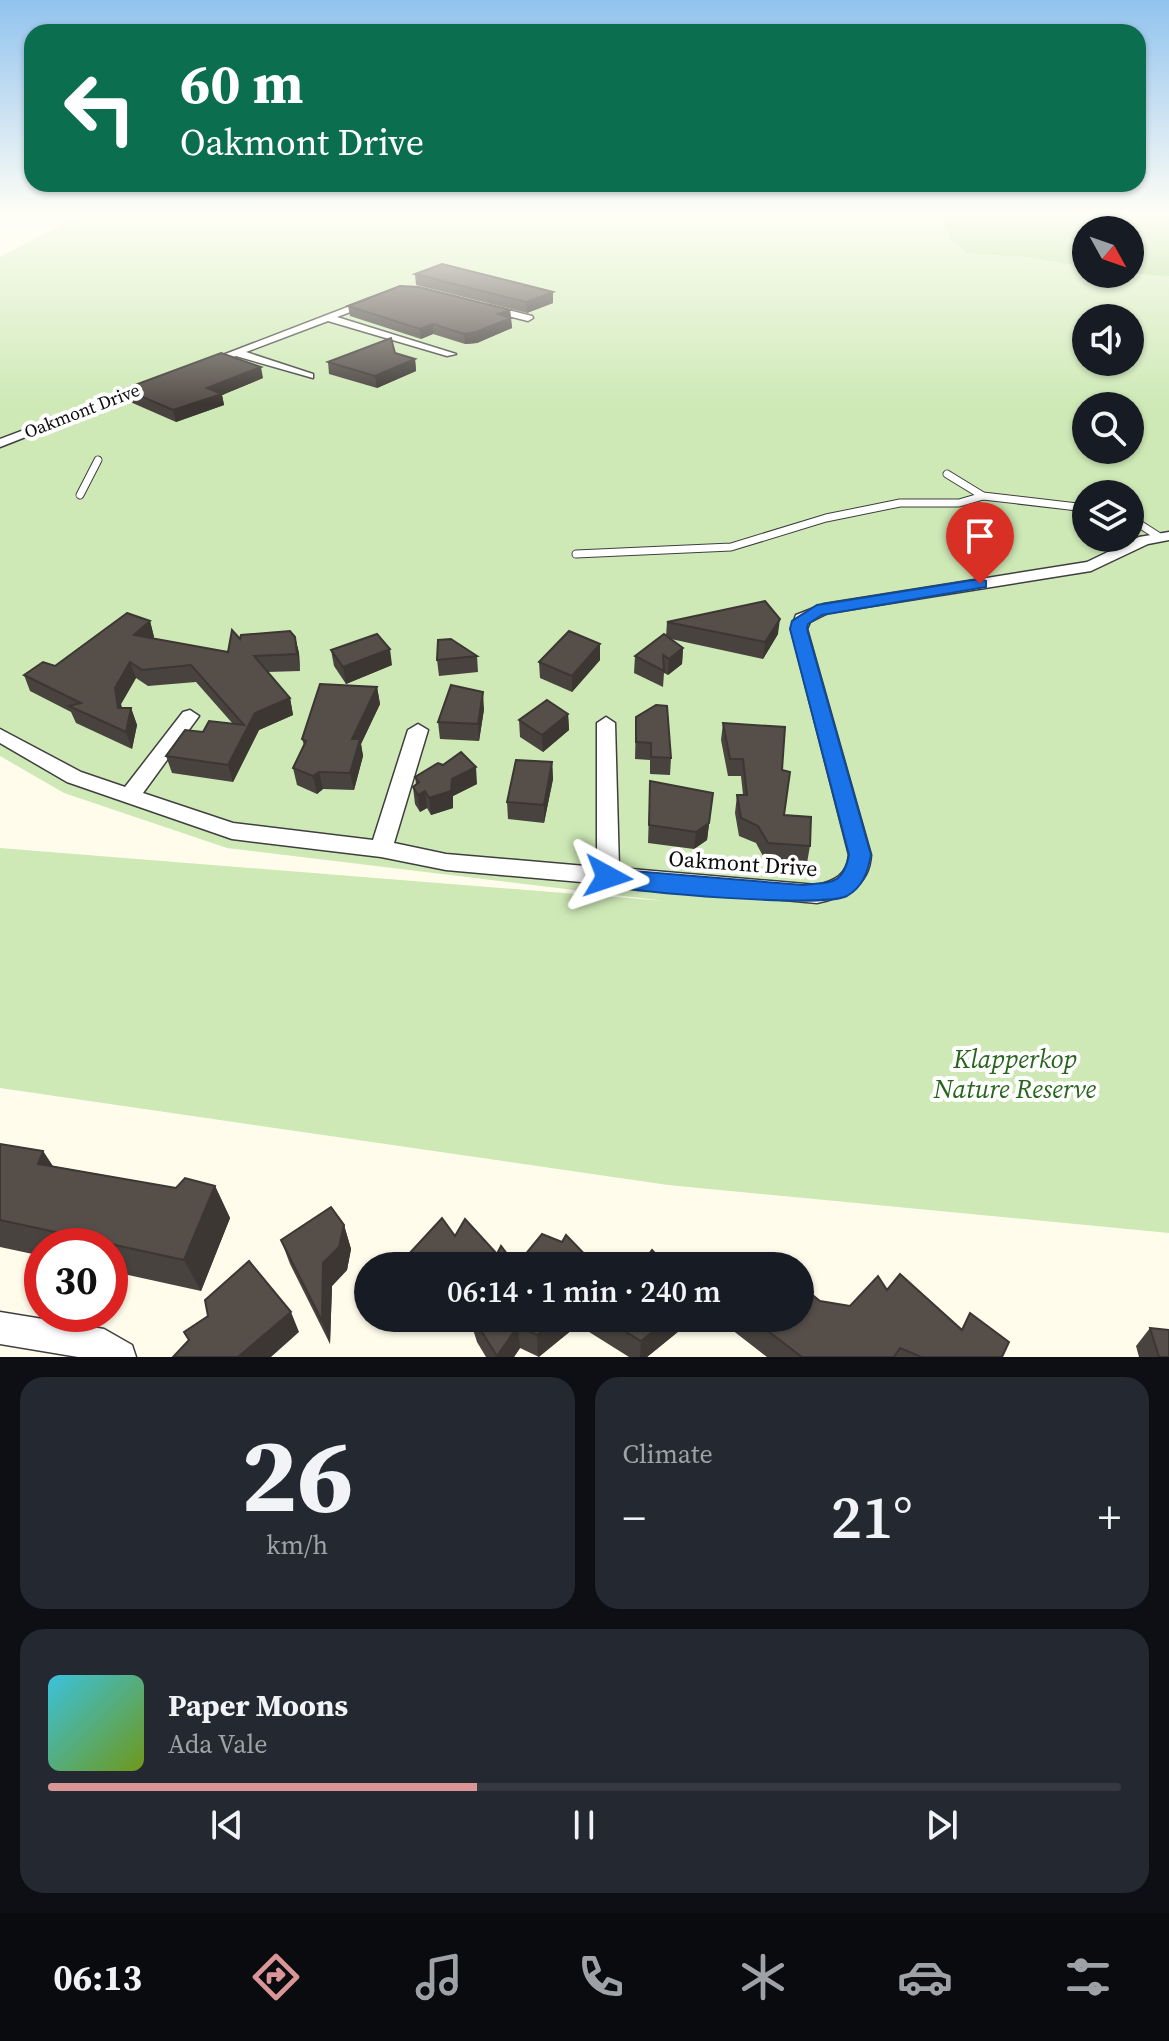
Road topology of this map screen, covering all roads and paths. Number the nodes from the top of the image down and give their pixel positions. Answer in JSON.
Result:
{"nodes":[{"id":1,"x":383,"y":297,"type":"edge"},
{"id":2,"x":468,"y":303,"type":"edge"},
{"id":3,"x":328,"y":318,"type":"junction"},
{"id":4,"x":528,"y":318,"type":"dead end"},
{"id":5,"x":237,"y":353,"type":"junction"},
{"id":6,"x":451,"y":354,"type":"dead end"},
{"id":7,"x":192,"y":369,"type":"edge"},
{"id":8,"x":309,"y":376,"type":"dead end"},
{"id":9,"x":163,"y":381,"type":"edge"},
{"id":10,"x":0,"y":443,"type":"edge"},
{"id":11,"x":98,"y":460,"type":"dead end"},
{"id":12,"x":947,"y":474,"type":"dead end"},
{"id":13,"x":80,"y":495,"type":"dead end"},
{"id":14,"x":983,"y":496,"type":"junction"},
{"id":15,"x":1072,"y":506,"type":"edge"},
{"id":16,"x":1144,"y":526,"type":"edge"},
{"id":17,"x":1163,"y":536,"type":"edge"},
{"id":18,"x":576,"y":554,"type":"dead end"},
{"id":19,"x":190,"y":716,"type":"dead end"},
{"id":20,"x":606,"y":723,"type":"dead end"},
{"id":21,"x":418,"y":730,"type":"dead end"},
{"id":22,"x":0,"y":735,"type":"edge"},
{"id":23,"x":129,"y":796,"type":"junction"},
{"id":24,"x":381,"y":849,"type":"junction"},
{"id":25,"x":608,"y":877,"type":"junction"},
{"id":26,"x":0,"y":1328,"type":"edge"},
{"id":27,"x":120,"y":1357,"type":"edge"}],
"edges":[{"from":1,"to":3,"type":"street"},
{"from":2,"to":4,"type":"street"},
{"from":3,"to":5,"type":"street"},
{"from":3,"to":6,"type":"street"},
{"from":5,"to":7,"type":"street"},
{"from":5,"to":8,"type":"street"},
{"from":9,"to":10,"type":"street","name":"Oakmont Drive"},
{"from":11,"to":13,"type":"lane"},
{"from":12,"to":14,"type":"lane"},
{"from":14,"to":15,"type":"lane"},
{"from":14,"to":18,"type":"lane"},
{"from":16,"to":17,"type":"lane"},
{"from":17,"to":25,"type":"street","name":"Oakmont Drive"},
{"from":19,"to":23,"type":"street"},
{"from":20,"to":25,"type":"street"},
{"from":21,"to":24,"type":"street"},
{"from":22,"to":23,"type":"street","name":"Oakmont Drive"},
{"from":23,"to":24,"type":"street","name":"Oakmont Drive"},
{"from":24,"to":25,"type":"street","name":"Oakmont Drive"},
{"from":26,"to":27,"type":"street"}]}
